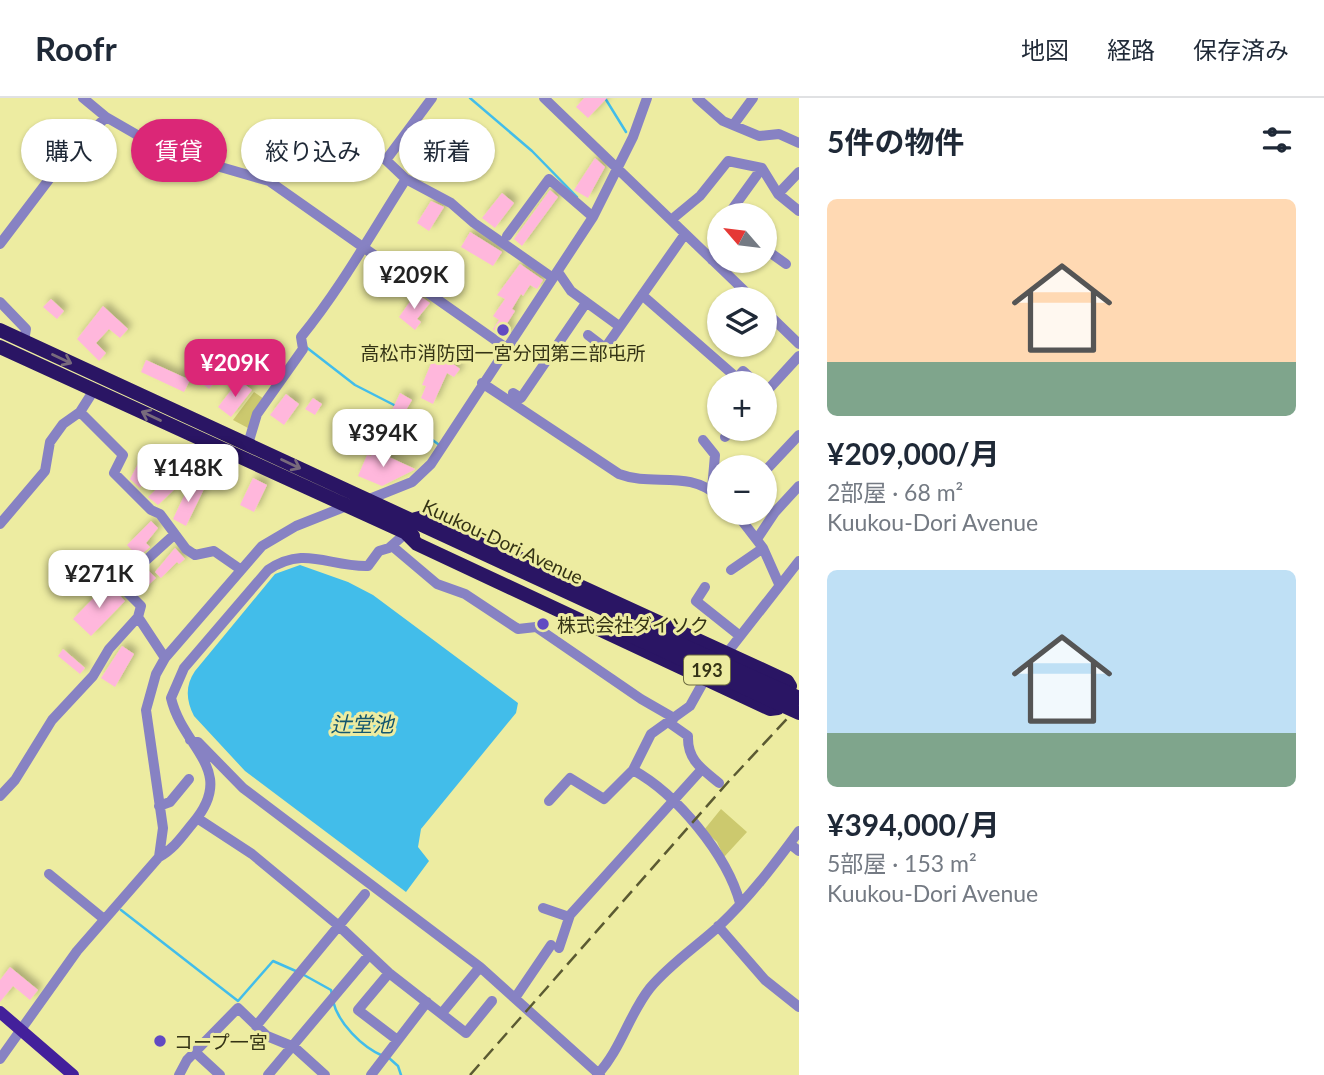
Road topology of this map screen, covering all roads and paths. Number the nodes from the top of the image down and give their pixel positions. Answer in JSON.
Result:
{"nodes":[{"id":1,"x":83,"y":98,"type":"edge"},
{"id":2,"x":432,"y":98,"type":"edge"},
{"id":3,"x":544,"y":98,"type":"edge"},
{"id":4,"x":647,"y":98,"type":"edge"},
{"id":5,"x":697,"y":98,"type":"edge"},
{"id":6,"x":754,"y":98,"type":"edge"},
{"id":7,"x":106,"y":117,"type":"junction"},
{"id":8,"x":416,"y":119,"type":"edge"},
{"id":9,"x":734,"y":124,"type":"junction"},
{"id":10,"x":399,"y":142,"type":"edge"},
{"id":11,"x":799,"y":143,"type":"edge"},
{"id":12,"x":762,"y":168,"type":"junction"},
{"id":13,"x":619,"y":169,"type":"junction"},
{"id":14,"x":399,"y":172,"type":"edge"},
{"id":15,"x":799,"y":172,"type":"edge"},
{"id":16,"x":404,"y":182,"type":"edge"},
{"id":17,"x":412,"y":182,"type":"edge"},
{"id":18,"x":778,"y":194,"type":"junction"},
{"id":19,"x":737,"y":203,"type":"edge"},
{"id":20,"x":799,"y":211,"type":"edge"},
{"id":21,"x":593,"y":217,"type":"junction"},
{"id":22,"x":671,"y":220,"type":"junction"},
{"id":23,"x":685,"y":234,"type":"junction"},
{"id":24,"x":507,"y":236,"type":"dead end"},
{"id":25,"x":0,"y":244,"type":"edge"},
{"id":26,"x":363,"y":247,"type":"junction"},
{"id":27,"x":707,"y":250,"type":"edge"},
{"id":28,"x":777,"y":258,"type":"edge"},
{"id":29,"x":786,"y":264,"type":"dead end"},
{"id":30,"x":730,"y":273,"type":"edge"},
{"id":31,"x":556,"y":275,"type":"junction"},
{"id":32,"x":742,"y":287,"type":"edge"},
{"id":33,"x":642,"y":295,"type":"junction"},
{"id":34,"x":0,"y":302,"type":"edge"},
{"id":35,"x":586,"y":303,"type":"junction"},
{"id":36,"x":777,"y":323,"type":"edge"},
{"id":37,"x":619,"y":326,"type":"junction"},
{"id":38,"x":0,"y":330,"type":"edge"},
{"id":39,"x":588,"y":335,"type":"dead end"},
{"id":40,"x":24,"y":341,"type":"junction"},
{"id":41,"x":799,"y":344,"type":"edge"},
{"id":42,"x":0,"y":347,"type":"edge"},
{"id":43,"x":505,"y":347,"type":"junction"},
{"id":44,"x":799,"y":356,"type":"edge"},
{"id":45,"x":729,"y":371,"type":"edge"},
{"id":46,"x":777,"y":379,"type":"edge"},
{"id":47,"x":482,"y":383,"type":"junction"},
{"id":48,"x":93,"y":390,"type":"junction"},
{"id":49,"x":513,"y":393,"type":"dead end"},
{"id":50,"x":80,"y":412,"type":"junction"},
{"id":51,"x":799,"y":435,"type":"edge"},
{"id":52,"x":703,"y":440,"type":"dead end"},
{"id":53,"x":248,"y":444,"type":"junction"},
{"id":54,"x":715,"y":455,"type":"edge"},
{"id":55,"x":777,"y":458,"type":"edge"},
{"id":56,"x":799,"y":486,"type":"edge"},
{"id":57,"x":707,"y":489,"type":"edge"},
{"id":58,"x":367,"y":500,"type":"junction"},
{"id":59,"x":347,"y":506,"type":"junction"},
{"id":60,"x":0,"y":524,"type":"edge"},
{"id":61,"x":745,"y":525,"type":"edge"},
{"id":62,"x":409,"y":527,"type":"junction"},
{"id":63,"x":175,"y":534,"type":"junction"},
{"id":64,"x":760,"y":544,"type":"junction"},
{"id":65,"x":392,"y":546,"type":"junction"},
{"id":66,"x":799,"y":561,"type":"edge"},
{"id":67,"x":98,"y":562,"type":"dead end"},
{"id":68,"x":240,"y":569,"type":"junction"},
{"id":69,"x":731,"y":569,"type":"dead end"},
{"id":70,"x":133,"y":572,"type":"dead end"},
{"id":71,"x":779,"y":584,"type":"junction"},
{"id":72,"x":705,"y":587,"type":"dead end"},
{"id":73,"x":138,"y":617,"type":"junction"},
{"id":74,"x":618,"y":622,"type":"junction"},
{"id":75,"x":740,"y":636,"type":"junction"},
{"id":76,"x":727,"y":653,"type":"junction"},
{"id":77,"x":164,"y":658,"type":"junction"},
{"id":78,"x":705,"y":679,"type":"junction"},
{"id":79,"x":799,"y":698,"type":"edge"},
{"id":80,"x":799,"y":713,"type":"edge"},
{"id":81,"x":671,"y":720,"type":"junction"},
{"id":82,"x":190,"y":740,"type":"junction"},
{"id":83,"x":702,"y":769,"type":"junction"},
{"id":84,"x":633,"y":770,"type":"junction"},
{"id":85,"x":189,"y":779,"type":"dead end"},
{"id":86,"x":719,"y":783,"type":"dead end"},
{"id":87,"x":0,"y":796,"type":"edge"},
{"id":88,"x":549,"y":801,"type":"dead end"},
{"id":89,"x":673,"y":802,"type":"junction"},
{"id":90,"x":159,"y":806,"type":"junction"},
{"id":91,"x":197,"y":818,"type":"junction"},
{"id":92,"x":799,"y":831,"type":"edge"},
{"id":93,"x":790,"y":844,"type":"junction"},
{"id":94,"x":799,"y":851,"type":"edge"},
{"id":95,"x":159,"y":857,"type":"junction"},
{"id":96,"x":49,"y":874,"type":"dead end"},
{"id":97,"x":365,"y":894,"type":"dead end"},
{"id":98,"x":740,"y":903,"type":"junction"},
{"id":99,"x":543,"y":908,"type":"dead end"},
{"id":100,"x":569,"y":917,"type":"junction"},
{"id":101,"x":104,"y":919,"type":"junction"},
{"id":102,"x":339,"y":926,"type":"junction"},
{"id":103,"x":718,"y":926,"type":"junction"},
{"id":104,"x":369,"y":955,"type":"junction"},
{"id":105,"x":480,"y":967,"type":"junction"},
{"id":106,"x":388,"y":973,"type":"junction"},
{"id":107,"x":515,"y":999,"type":"junction"},
{"id":108,"x":427,"y":1002,"type":"junction"},
{"id":109,"x":492,"y":1002,"type":"dead end"},
{"id":110,"x":799,"y":1007,"type":"edge"},
{"id":111,"x":0,"y":1012,"type":"edge"},
{"id":112,"x":442,"y":1013,"type":"junction"},
{"id":113,"x":256,"y":1026,"type":"junction"},
{"id":114,"x":22,"y":1031,"type":"junction"},
{"id":115,"x":396,"y":1039,"type":"junction"},
{"id":116,"x":294,"y":1047,"type":"junction"},
{"id":117,"x":195,"y":1052,"type":"junction"},
{"id":118,"x":0,"y":1059,"type":"edge"},
{"id":119,"x":318,"y":1073,"type":"edge"},
{"id":120,"x":598,"y":1074,"type":"edge"},
{"id":121,"x":74,"y":1075,"type":"edge"},
{"id":122,"x":179,"y":1075,"type":"edge"},
{"id":123,"x":219,"y":1075,"type":"edge"},
{"id":124,"x":268,"y":1075,"type":"edge"},
{"id":125,"x":371,"y":1075,"type":"edge"}],
"edges":[{"from":1,"to":7,"type":"street"},
{"from":2,"to":8,"type":"street"},
{"from":3,"to":13,"type":"street"},
{"from":4,"to":13,"type":"street"},
{"from":5,"to":9,"type":"street"},
{"from":6,"to":9,"type":"street"},
{"from":7,"to":25,"type":"street"},
{"from":7,"to":26,"type":"street"},
{"from":9,"to":11,"type":"street"},
{"from":10,"to":14,"type":"street"},
{"from":12,"to":18,"type":"street"},
{"from":12,"to":19,"type":"street"},
{"from":12,"to":22,"type":"street"},
{"from":13,"to":21,"type":"street"},
{"from":13,"to":22,"type":"street"},
{"from":15,"to":18,"type":"street"},
{"from":16,"to":26,"type":"street"},
{"from":17,"to":31,"type":"street"},
{"from":18,"to":20,"type":"street"},
{"from":21,"to":24,"type":"street"},
{"from":21,"to":31,"type":"street"},
{"from":22,"to":23,"type":"street"},
{"from":23,"to":27,"type":"street"},
{"from":23,"to":33,"type":"street"},
{"from":26,"to":43,"type":"street"},
{"from":26,"to":53,"type":"street"},
{"from":28,"to":29,"type":"street"},
{"from":30,"to":32,"type":"street"},
{"from":31,"to":35,"type":"street"},
{"from":31,"to":43,"type":"street"},
{"from":33,"to":37,"type":"street"},
{"from":33,"to":45,"type":"street"},
{"from":34,"to":40,"type":"street"},
{"from":35,"to":37,"type":"street"},
{"from":35,"to":49,"type":"street"},
{"from":36,"to":41,"type":"street"},
{"from":37,"to":39,"type":"street"},
{"from":38,"to":40,"type":"highway","name":"Kuukou-Dori Avenue","number":"193"},
{"from":40,"to":53,"type":"highway","name":"Kuukou-Dori Avenue","number":"193","one_way":true},
{"from":42,"to":48,"type":"highway","name":"Kuukou-Dori Avenue","number":"193"},
{"from":43,"to":47,"type":"street"},
{"from":44,"to":46,"type":"street"},
{"from":47,"to":57,"type":"street"},
{"from":47,"to":58,"type":"street"},
{"from":48,"to":50,"type":"street"},
{"from":59,"to":48,"type":"highway","name":"Kuukou-Dori Avenue","number":"193","one_way":true},
{"from":50,"to":60,"type":"street"},
{"from":50,"to":63,"type":"street"},
{"from":51,"to":55,"type":"street"},
{"from":52,"to":54,"type":"street"},
{"from":53,"to":58,"type":"highway","name":"Kuukou-Dori Avenue","number":"193","one_way":true},
{"from":56,"to":64,"type":"street"},
{"from":58,"to":59,"type":"street"},
{"from":58,"to":62,"type":"highway","name":"Kuukou-Dori Avenue","number":"193"},
{"from":59,"to":62,"type":"highway","name":"Kuukou-Dori Avenue","number":"193"},
{"from":59,"to":68,"type":"street"},
{"from":61,"to":64,"type":"street"},
{"from":62,"to":65,"type":"street"},
{"from":62,"to":74,"type":"highway","name":"Kuukou-Dori Avenue","number":"193"},
{"from":62,"to":76,"type":"highway"},
{"from":62,"to":78,"type":"highway"},
{"from":63,"to":68,"type":"street"},
{"from":63,"to":70,"type":"street"},
{"from":64,"to":69,"type":"street"},
{"from":64,"to":71,"type":"street"},
{"from":65,"to":81,"type":"street"},
{"from":65,"to":82,"type":"street"},
{"from":66,"to":71,"type":"street"},
{"from":67,"to":73,"type":"street"},
{"from":68,"to":77,"type":"street"},
{"from":71,"to":75,"type":"street"},
{"from":72,"to":75,"type":"street"},
{"from":73,"to":77,"type":"street"},
{"from":73,"to":87,"type":"street"},
{"from":74,"to":79,"type":"highway","name":"Kuukou-Dori Avenue","number":"193","bridge":true},
{"from":74,"to":80,"type":"highway","name":"Kuukou-Dori Avenue","number":"193","bridge":true},
{"from":75,"to":76,"type":"street"},
{"from":76,"to":78,"type":"highway"},
{"from":77,"to":90,"type":"street"},
{"from":78,"to":81,"type":"street"},
{"from":81,"to":83,"type":"street"},
{"from":81,"to":84,"type":"street"},
{"from":82,"to":91,"type":"street"},
{"from":82,"to":105,"type":"street"},
{"from":83,"to":86,"type":"street"},
{"from":83,"to":89,"type":"street"},
{"from":84,"to":88,"type":"street"},
{"from":84,"to":89,"type":"street"},
{"from":85,"to":90,"type":"street"},
{"from":89,"to":98,"type":"street"},
{"from":89,"to":100,"type":"street"},
{"from":90,"to":95,"type":"street"},
{"from":91,"to":95,"type":"street"},
{"from":91,"to":102,"type":"street"},
{"from":92,"to":93,"type":"street"},
{"from":93,"to":94,"type":"street"},
{"from":93,"to":98,"type":"street"},
{"from":95,"to":101,"type":"street"},
{"from":96,"to":101,"type":"street"},
{"from":97,"to":102,"type":"street"},
{"from":98,"to":103,"type":"street"},
{"from":99,"to":100,"type":"street"},
{"from":100,"to":107,"type":"street"},
{"from":101,"to":114,"type":"street"},
{"from":102,"to":104,"type":"street"},
{"from":102,"to":113,"type":"street"},
{"from":103,"to":110,"type":"street"},
{"from":103,"to":120,"type":"street"},
{"from":104,"to":106,"type":"street"},
{"from":104,"to":116,"type":"street"},
{"from":105,"to":107,"type":"street"},
{"from":105,"to":112,"type":"street"},
{"from":106,"to":108,"type":"street"},
{"from":106,"to":115,"type":"street"},
{"from":107,"to":120,"type":"street"},
{"from":108,"to":112,"type":"street"},
{"from":108,"to":115,"type":"street"},
{"from":109,"to":112,"type":"street"},
{"from":111,"to":114,"type":"main road"},
{"from":113,"to":116,"type":"street"},
{"from":113,"to":117,"type":"street"},
{"from":114,"to":118,"type":"street"},
{"from":114,"to":121,"type":"main road"},
{"from":115,"to":125,"type":"street"},
{"from":116,"to":119,"type":"street"},
{"from":116,"to":124,"type":"street"},
{"from":117,"to":122,"type":"street"},
{"from":117,"to":123,"type":"street"}]}
